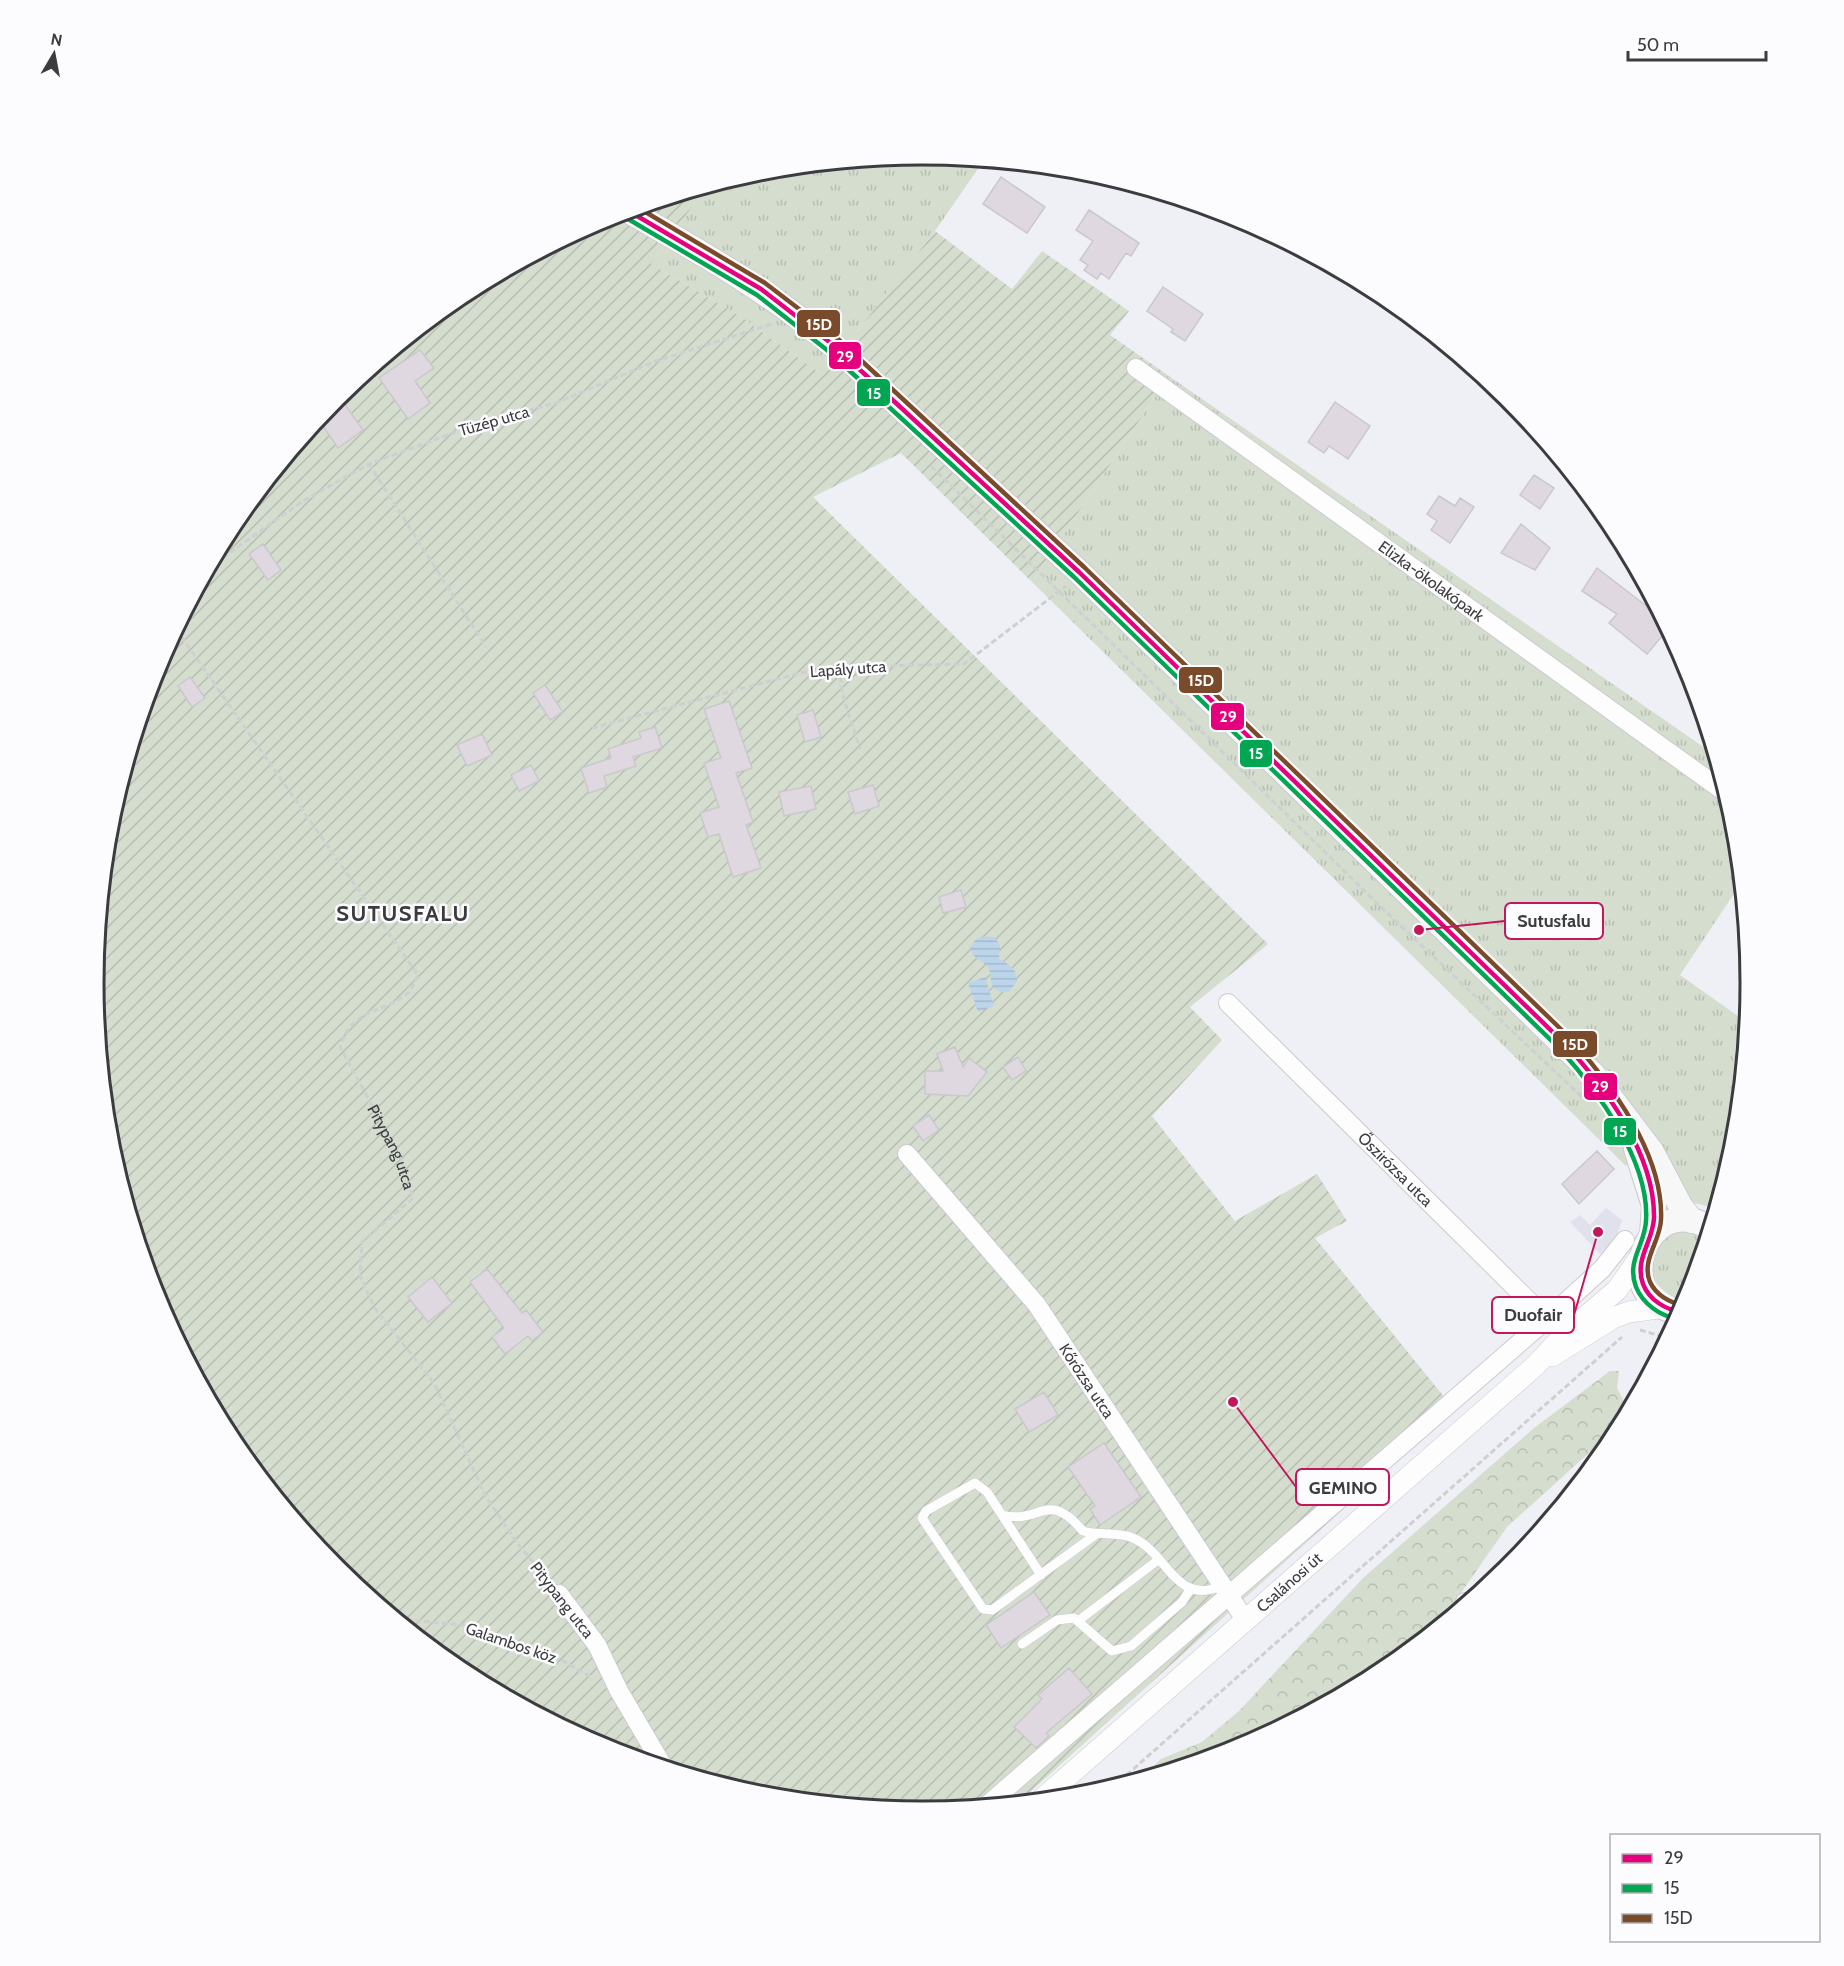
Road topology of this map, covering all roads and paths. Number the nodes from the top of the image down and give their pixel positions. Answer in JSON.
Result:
{"nodes":[{"id":1,"x":626,"y":221,"type":"edge"},
{"id":2,"x":768,"y":316,"type":"dead end"},
{"id":3,"x":1136,"y":368,"type":"dead end"},
{"id":4,"x":924,"y":460,"type":"dead end"},
{"id":5,"x":369,"y":464,"type":"junction"},
{"id":6,"x":223,"y":557,"type":"edge"},
{"id":7,"x":1079,"y":572,"type":"junction"},
{"id":8,"x":1059,"y":592,"type":"junction"},
{"id":9,"x":181,"y":636,"type":"edge"},
{"id":10,"x":486,"y":647,"type":"dead end"},
{"id":11,"x":840,"y":667,"type":"junction"},
{"id":12,"x":592,"y":728,"type":"dead end"},
{"id":13,"x":860,"y":749,"type":"dead end"},
{"id":14,"x":1716,"y":786,"type":"edge"},
{"id":15,"x":1228,"y":1003,"type":"dead end"},
{"id":16,"x":1588,"y":1103,"type":"dead end"},
{"id":17,"x":1624,"y":1119,"type":"junction"},
{"id":18,"x":907,"y":1154,"type":"dead end"},
{"id":19,"x":1704,"y":1224,"type":"edge"},
{"id":20,"x":1704,"y":1225,"type":"edge"},
{"id":21,"x":1652,"y":1234,"type":"junction"},
{"id":22,"x":1633,"y":1248,"type":"junction"},
{"id":23,"x":1672,"y":1309,"type":"edge"},
{"id":24,"x":1672,"y":1310,"type":"edge"},
{"id":25,"x":1547,"y":1319,"type":"junction"},
{"id":26,"x":1631,"y":1332,"type":"dead end"},
{"id":27,"x":1626,"y":1334,"type":"dead end"},
{"id":28,"x":1564,"y":1335,"type":"junction"},
{"id":29,"x":1660,"y":1336,"type":"edge"},
{"id":30,"x":1536,"y":1365,"type":"junction"},
{"id":31,"x":1002,"y":1515,"type":"junction"},
{"id":32,"x":1095,"y":1535,"type":"junction"},
{"id":33,"x":1158,"y":1560,"type":"junction"},
{"id":34,"x":1041,"y":1575,"type":"junction"},
{"id":35,"x":1191,"y":1588,"type":"junction"},
{"id":36,"x":1226,"y":1590,"type":"junction"},
{"id":37,"x":559,"y":1594,"type":"joint"},
{"id":38,"x":409,"y":1620,"type":"edge"},
{"id":39,"x":1078,"y":1621,"type":"junction"},
{"id":40,"x":1246,"y":1621,"type":"junction"},
{"id":41,"x":1022,"y":1644,"type":"dead end"},
{"id":42,"x":619,"y":1690,"type":"junction"},
{"id":43,"x":658,"y":1758,"type":"edge"},
{"id":44,"x":1126,"y":1776,"type":"edge"},
{"id":45,"x":1052,"y":1791,"type":"edge"},
{"id":46,"x":995,"y":1798,"type":"edge"}],
"edges":[{"from":1,"to":7,"type":"main road"},
{"from":2,"to":5,"type":"path","name":"Tüzép utca"},
{"from":3,"to":14,"type":"street","name":"Elizka-ökolakópark"},
{"from":4,"to":8,"type":"path"},
{"from":5,"to":6,"type":"path","name":"Tüzép utca"},
{"from":5,"to":10,"type":"path"},
{"from":7,"to":8,"type":"path","name":"Lapály utca"},
{"from":7,"to":17,"type":"main road"},
{"from":8,"to":11,"type":"path","name":"Lapály utca"},
{"from":8,"to":16,"type":"path"},
{"from":9,"to":37,"type":"path","name":"Pitypang utca"},
{"from":11,"to":12,"type":"path","name":"Lapály utca"},
{"from":11,"to":13,"type":"path"},
{"from":15,"to":25,"type":"street","name":"Őszirózsa utca"},
{"from":17,"to":19,"type":"main road"},
{"from":17,"to":21,"type":"main road"},
{"from":18,"to":36,"type":"street","name":"Kőrózsa utca"},
{"from":20,"to":21,"type":"main road"},
{"from":21,"to":22,"type":"main road"},
{"from":22,"to":23,"type":"main road"},
{"from":22,"to":25,"type":"street"},
{"from":22,"to":28,"type":"street","name":"Csalánosi út"},
{"from":24,"to":30,"type":"street","name":"Csalánosi út"},
{"from":25,"to":28,"type":"street","name":"Őszirózsa utca"},
{"from":25,"to":36,"type":"street"},
{"from":26,"to":29,"type":"path"},
{"from":27,"to":44,"type":"path"},
{"from":28,"to":30,"type":"street","name":"Csalánosi út"},
{"from":30,"to":40,"type":"street","name":"Csalánosi út"},
{"from":31,"to":32,"type":"lane"},
{"from":31,"to":34,"type":"lane"},
{"from":31,"to":34,"type":"lane"},
{"from":32,"to":33,"type":"lane"},
{"from":32,"to":34,"type":"lane"},
{"from":33,"to":35,"type":"lane"},
{"from":33,"to":39,"type":"lane"},
{"from":35,"to":36,"type":"lane"},
{"from":35,"to":39,"type":"lane"},
{"from":36,"to":40,"type":"street","name":"Kőrózsa utca"},
{"from":36,"to":46,"type":"street"},
{"from":37,"to":42,"type":"street","name":"Pitypang utca"},
{"from":38,"to":42,"type":"path","name":"Galambos köz"},
{"from":39,"to":41,"type":"lane"},
{"from":40,"to":45,"type":"street","name":"Csalánosi út"},
{"from":42,"to":43,"type":"street","name":"Pitypang utca"}]}
